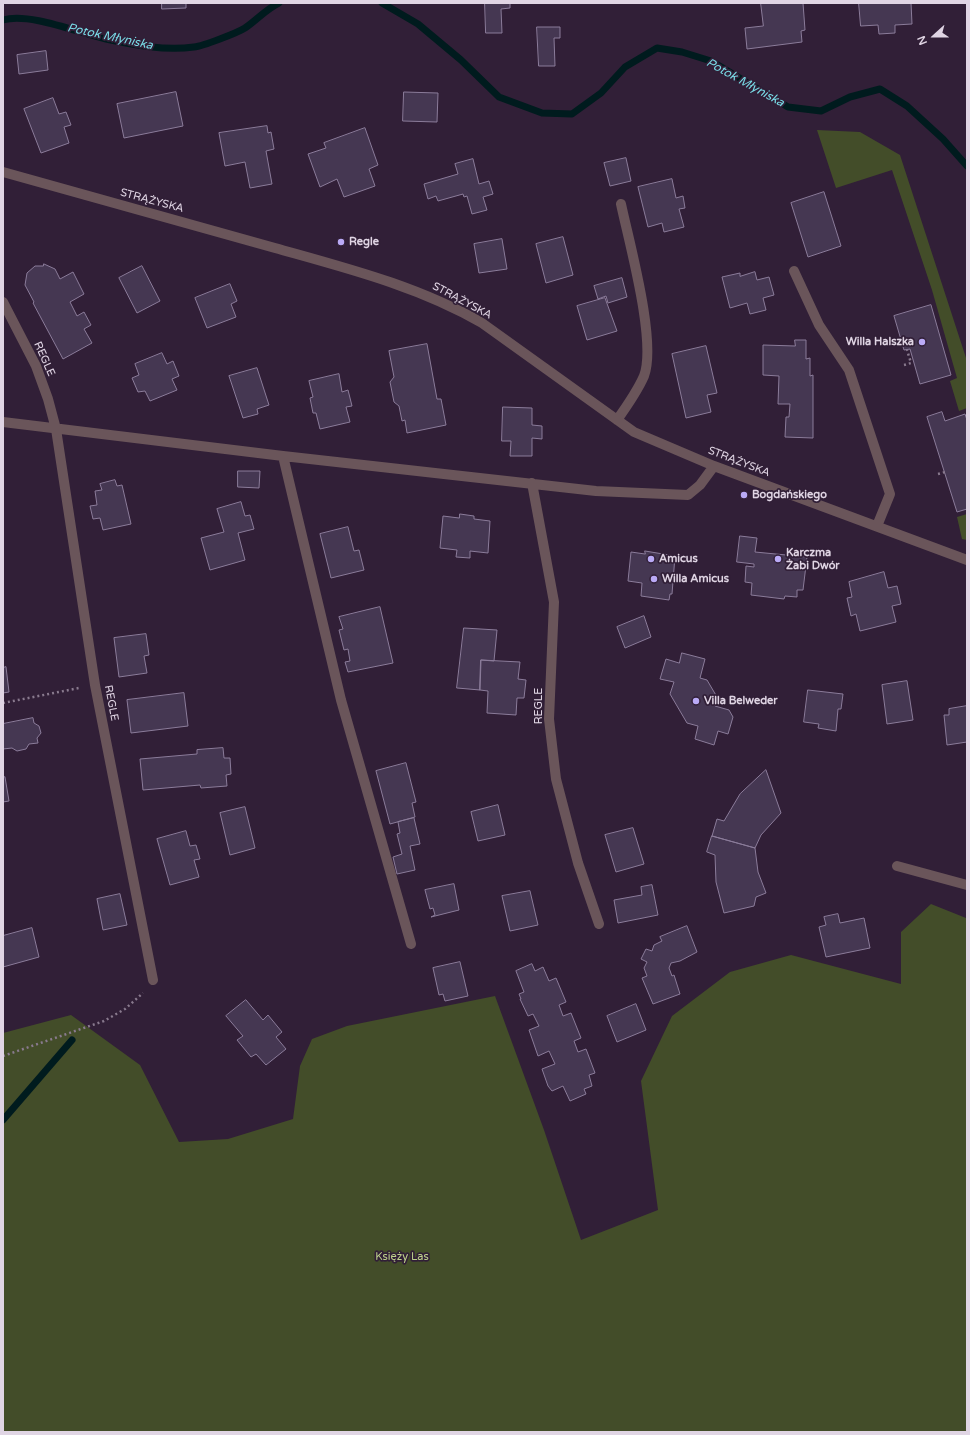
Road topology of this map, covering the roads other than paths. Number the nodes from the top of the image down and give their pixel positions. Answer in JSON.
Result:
{"nodes":[{"id":1,"x":3,"y":172,"type":"edge"},
{"id":2,"x":621,"y":204,"type":"dead end"},
{"id":3,"x":794,"y":271,"type":"dead end"},
{"id":4,"x":3,"y":302,"type":"edge"},
{"id":5,"x":617,"y":420,"type":"junction"},
{"id":6,"x":3,"y":422,"type":"edge"},
{"id":7,"x":56,"y":429,"type":"junction"},
{"id":8,"x":283,"y":456,"type":"junction"},
{"id":9,"x":714,"y":466,"type":"junction"},
{"id":10,"x":532,"y":483,"type":"junction"},
{"id":11,"x":876,"y":526,"type":"junction"},
{"id":12,"x":967,"y":560,"type":"edge"},
{"id":13,"x":897,"y":866,"type":"dead end"},
{"id":14,"x":967,"y":885,"type":"edge"},
{"id":15,"x":599,"y":924,"type":"dead end"},
{"id":16,"x":411,"y":944,"type":"dead end"},
{"id":17,"x":153,"y":980,"type":"road end"}],
"edges":[{"from":1,"to":5,"type":"street","name":"STRĄŻYSKA"},
{"from":2,"to":5,"type":"street"},
{"from":3,"to":11,"type":"street"},
{"from":4,"to":7,"type":"street","name":"REGLE"},
{"from":5,"to":9,"type":"street","name":"STRĄŻYSKA"},
{"from":6,"to":7,"type":"street"},
{"from":7,"to":8,"type":"street"},
{"from":7,"to":17,"type":"street","name":"REGLE"},
{"from":8,"to":10,"type":"street"},
{"from":8,"to":16,"type":"street"},
{"from":9,"to":10,"type":"street"},
{"from":9,"to":11,"type":"street","name":"STRĄŻYSKA"},
{"from":10,"to":15,"type":"street","name":"REGLE"},
{"from":11,"to":12,"type":"street","name":"STRĄŻYSKA"},
{"from":13,"to":14,"type":"street"}]}
